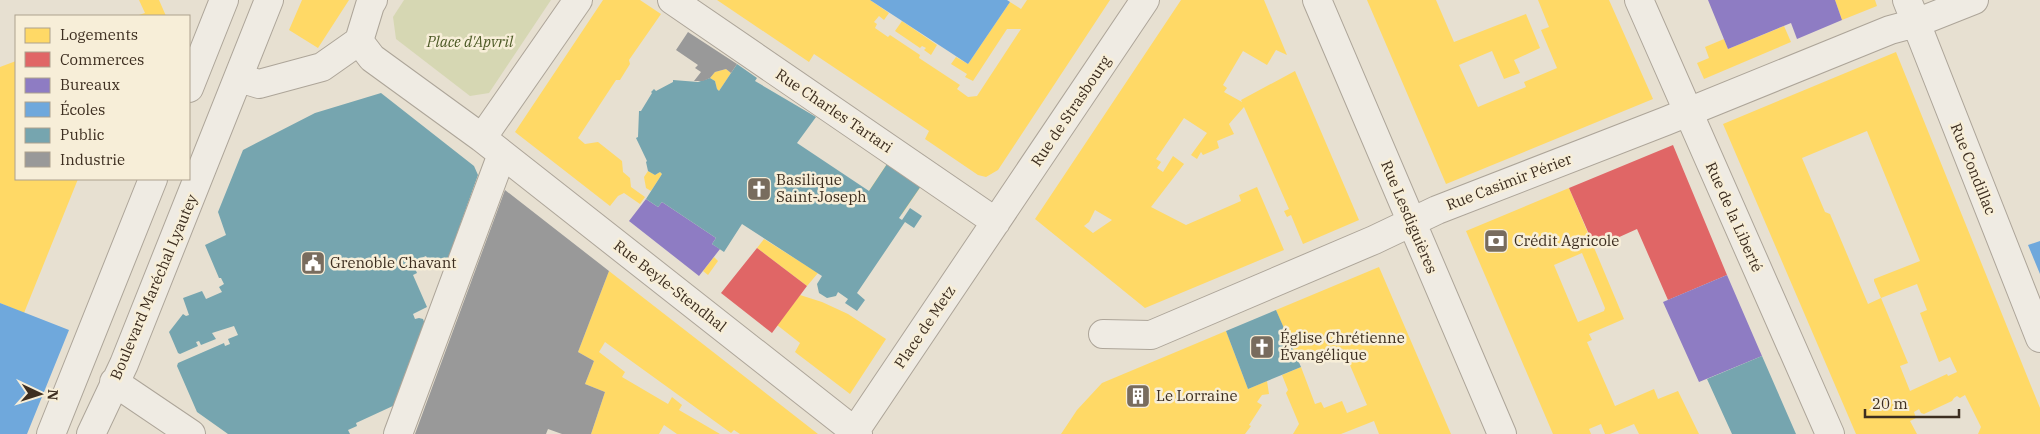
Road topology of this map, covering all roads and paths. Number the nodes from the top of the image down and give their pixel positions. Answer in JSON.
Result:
{"nodes":[{"id":1,"x":224,"y":0,"type":"edge"},
{"id":2,"x":269,"y":0,"type":"edge"},
{"id":3,"x":373,"y":0,"type":"edge"},
{"id":4,"x":578,"y":0,"type":"edge"},
{"id":5,"x":672,"y":0,"type":"edge"},
{"id":6,"x":1145,"y":0,"type":"edge"},
{"id":7,"x":1317,"y":0,"type":"edge"},
{"id":8,"x":1639,"y":0,"type":"edge"},
{"id":9,"x":1974,"y":0,"type":"edge"},
{"id":10,"x":1911,"y":11,"type":"edge"},
{"id":11,"x":359,"y":41,"type":"junction"},
{"id":12,"x":239,"y":78,"type":"junction"},
{"id":13,"x":190,"y":85,"type":"edge"},
{"id":14,"x":1688,"y":112,"type":"junction"},
{"id":15,"x":492,"y":146,"type":"junction"},
{"id":16,"x":152,"y":180,"type":"edge"},
{"id":17,"x":1411,"y":221,"type":"junction"},
{"id":18,"x":996,"y":222,"type":"junction"},
{"id":19,"x":1103,"y":334,"type":"dead end"},
{"id":20,"x":2040,"y":338,"type":"edge"},
{"id":21,"x":114,"y":382,"type":"junction"},
{"id":22,"x":855,"y":433,"type":"edge"},
{"id":23,"x":51,"y":434,"type":"edge"},
{"id":24,"x":91,"y":434,"type":"edge"},
{"id":25,"x":191,"y":434,"type":"edge"},
{"id":26,"x":398,"y":434,"type":"edge"},
{"id":27,"x":1502,"y":434,"type":"edge"},
{"id":28,"x":1830,"y":434,"type":"edge"}],
"edges":[{"from":1,"to":13,"type":"street"},
{"from":2,"to":12,"type":"street","name":"Boulevard Maréchal Lyautey"},
{"from":3,"to":11,"type":"street"},
{"from":4,"to":15,"type":"street"},
{"from":5,"to":18,"type":"street","name":"Rue Charles Tartari"},
{"from":6,"to":18,"type":"street","name":"Rue de Strasbourg"},
{"from":7,"to":17,"type":"street","name":"Rue Lesdiguières"},
{"from":8,"to":14,"type":"street","name":"Rue de la Liberté"},
{"from":9,"to":10,"type":"street","name":"Rue Casimir Périer"},
{"from":10,"to":14,"type":"street","name":"Rue Casimir Périer"},
{"from":10,"to":20,"type":"street","name":"Rue Condillac"},
{"from":11,"to":12,"type":"street"},
{"from":11,"to":15,"type":"street"},
{"from":12,"to":21,"type":"street","name":"Boulevard Maréchal Lyautey"},
{"from":14,"to":17,"type":"street","name":"Rue Casimir Périer"},
{"from":14,"to":28,"type":"street","name":"Rue de la Liberté"},
{"from":15,"to":22,"type":"street","name":"Rue Beyle-Stendhal"},
{"from":15,"to":26,"type":"street"},
{"from":16,"to":23,"type":"street"},
{"from":17,"to":19,"type":"street","name":"Rue Casimir Périer"},
{"from":17,"to":27,"type":"street","name":"Rue Lesdiguières"},
{"from":18,"to":22,"type":"street","name":"Place de Metz"},
{"from":21,"to":24,"type":"street","name":"Boulevard Maréchal Lyautey"},
{"from":21,"to":25,"type":"street"}]}
